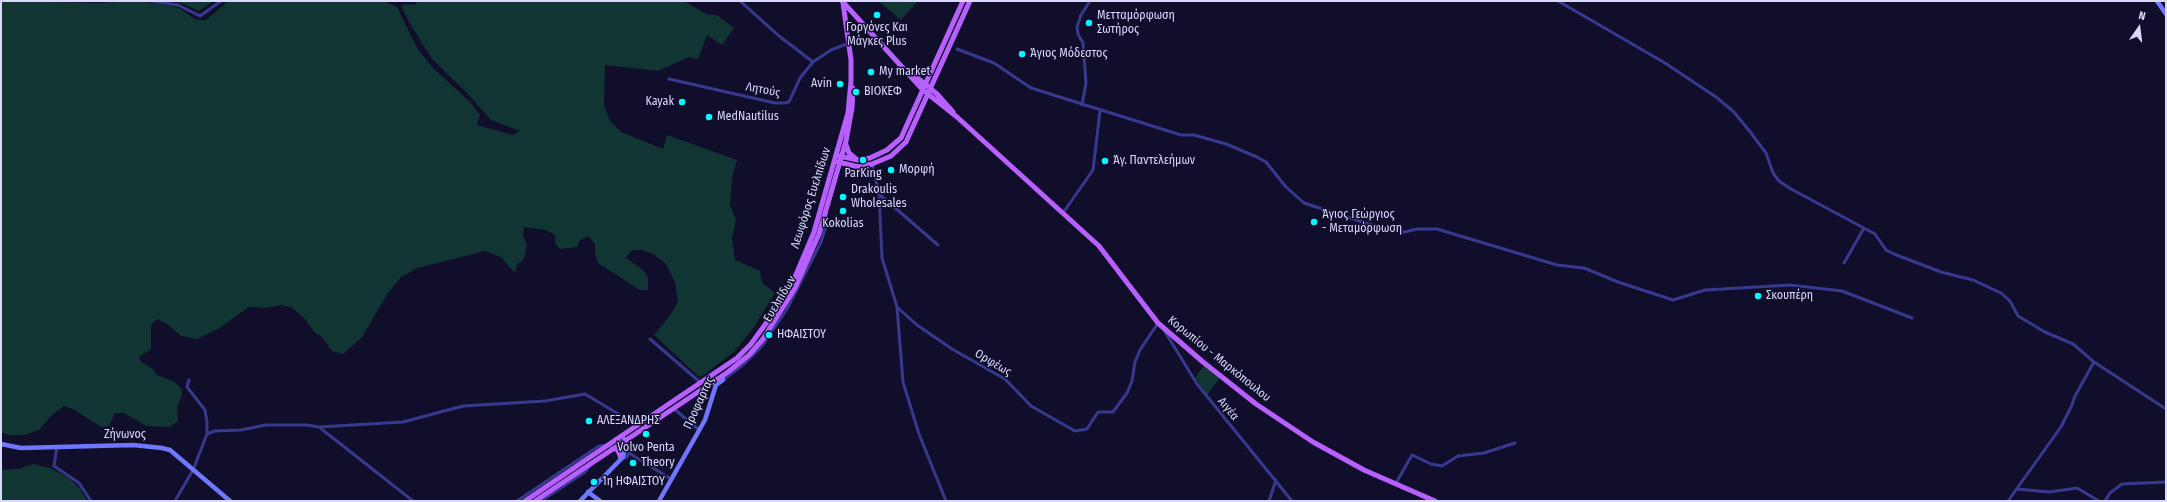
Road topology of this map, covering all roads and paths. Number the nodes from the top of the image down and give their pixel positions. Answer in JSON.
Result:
{"nodes":[{"id":1,"x":152,"y":1,"type":"edge"},
{"id":2,"x":221,"y":1,"type":"edge"},
{"id":3,"x":740,"y":1,"type":"edge"},
{"id":4,"x":842,"y":1,"type":"edge"},
{"id":5,"x":963,"y":1,"type":"edge"},
{"id":6,"x":970,"y":1,"type":"edge"},
{"id":7,"x":1090,"y":1,"type":"edge"},
{"id":8,"x":1558,"y":1,"type":"edge"},
{"id":9,"x":2157,"y":1,"type":"edge"},
{"id":10,"x":2166,"y":14,"type":"edge"},
{"id":11,"x":850,"y":43,"type":"junction"},
{"id":12,"x":958,"y":49,"type":"dead end"},
{"id":13,"x":813,"y":62,"type":"junction"},
{"id":14,"x":901,"y":64,"type":"junction"},
{"id":15,"x":669,"y":79,"type":"dead end"},
{"id":16,"x":852,"y":81,"type":"junction"},
{"id":17,"x":926,"y":84,"type":"junction"},
{"id":18,"x":931,"y":89,"type":"junction"},
{"id":19,"x":923,"y":90,"type":"junction"},
{"id":20,"x":928,"y":95,"type":"junction"},
{"id":21,"x":1082,"y":105,"type":"junction"},
{"id":22,"x":1100,"y":111,"type":"junction"},
{"id":23,"x":957,"y":117,"type":"junction"},
{"id":24,"x":846,"y":141,"type":"junction"},
{"id":25,"x":836,"y":155,"type":"junction"},
{"id":26,"x":842,"y":157,"type":"junction"},
{"id":27,"x":858,"y":160,"type":"junction"},
{"id":28,"x":837,"y":162,"type":"junction"},
{"id":29,"x":872,"y":164,"type":"junction"},
{"id":30,"x":851,"y":166,"type":"junction"},
{"id":31,"x":837,"y":172,"type":"junction"},
{"id":32,"x":879,"y":193,"type":"junction"},
{"id":33,"x":1064,"y":213,"type":"junction"},
{"id":34,"x":1864,"y":228,"type":"junction"},
{"id":35,"x":938,"y":245,"type":"dead end"},
{"id":36,"x":1844,"y":263,"type":"dead end"},
{"id":37,"x":897,"y":307,"type":"junction"},
{"id":38,"x":1912,"y":318,"type":"dead end"},
{"id":39,"x":1158,"y":323,"type":"junction"},
{"id":40,"x":650,"y":339,"type":"dead end"},
{"id":41,"x":2094,"y":362,"type":"junction"},
{"id":42,"x":722,"y":378,"type":"junction"},
{"id":43,"x":189,"y":380,"type":"dead end"},
{"id":44,"x":701,"y":383,"type":"junction"},
{"id":45,"x":673,"y":408,"type":"junction"},
{"id":46,"x":2166,"y":409,"type":"edge"},
{"id":47,"x":319,"y":427,"type":"junction"},
{"id":48,"x":635,"y":427,"type":"junction"},
{"id":49,"x":699,"y":430,"type":"junction"},
{"id":50,"x":207,"y":434,"type":"junction"},
{"id":51,"x":622,"y":439,"type":"junction"},
{"id":52,"x":1,"y":444,"type":"edge"},
{"id":53,"x":1515,"y":444,"type":"dead end"},
{"id":54,"x":57,"y":446,"type":"junction"},
{"id":55,"x":610,"y":447,"type":"junction"},
{"id":56,"x":620,"y":458,"type":"junction"},
{"id":57,"x":593,"y":462,"type":"junction"},
{"id":58,"x":193,"y":470,"type":"junction"},
{"id":59,"x":671,"y":479,"type":"junction"},
{"id":60,"x":1276,"y":480,"type":"junction"},
{"id":61,"x":2166,"y":482,"type":"edge"},
{"id":62,"x":1396,"y":484,"type":"junction"},
{"id":63,"x":2017,"y":489,"type":"junction"},
{"id":64,"x":588,"y":492,"type":"junction"},
{"id":65,"x":92,"y":501,"type":"edge"},
{"id":66,"x":175,"y":501,"type":"edge"},
{"id":67,"x":230,"y":501,"type":"edge"},
{"id":68,"x":413,"y":501,"type":"edge"},
{"id":69,"x":518,"y":501,"type":"edge"},
{"id":70,"x":525,"y":501,"type":"edge"},
{"id":71,"x":535,"y":501,"type":"edge"},
{"id":72,"x":542,"y":501,"type":"edge"},
{"id":73,"x":580,"y":501,"type":"edge"},
{"id":74,"x":600,"y":501,"type":"edge"},
{"id":75,"x":659,"y":501,"type":"edge"},
{"id":76,"x":946,"y":501,"type":"edge"},
{"id":77,"x":1268,"y":501,"type":"edge"},
{"id":78,"x":1292,"y":501,"type":"edge"},
{"id":79,"x":1435,"y":501,"type":"edge"},
{"id":80,"x":2008,"y":501,"type":"edge"},
{"id":81,"x":2099,"y":501,"type":"edge"},
{"id":82,"x":2105,"y":501,"type":"edge"}],
"edges":[{"from":1,"to":2,"type":"street"},
{"from":3,"to":13,"type":"street"},
{"from":4,"to":11,"type":"main road","name":"Λεωφόρος Ευελπίδων"},
{"from":4,"to":14,"type":"main road","name":"Κορωπίου - Μαρκόπουλου"},
{"from":5,"to":17,"type":"main road"},
{"from":6,"to":18,"type":"main road"},
{"from":7,"to":21,"type":"street"},
{"from":8,"to":34,"type":"street"},
{"from":9,"to":10,"type":"street"},
{"from":11,"to":13,"type":"street","name":"Λητούς"},
{"from":11,"to":16,"type":"main road","name":"Λεωφόρος Ευελπίδων"},
{"from":12,"to":21,"type":"street"},
{"from":13,"to":15,"type":"street","name":"Λητούς"},
{"from":14,"to":17,"type":"main road","name":"Κορωπίου - Μαρκόπουλου"},
{"from":14,"to":19,"type":"main road","name":"Κορωπίου - Μαρκόπουλου"},
{"from":16,"to":24,"type":"main road","name":"Λεωφόρος Ευελπίδων"},
{"from":16,"to":25,"type":"main road","name":"Λεωφόρος Ευελπίδων"},
{"from":17,"to":18,"type":"main road","name":"Κορωπίου - Μαρκόπουλου"},
{"from":17,"to":19,"type":"main road"},
{"from":18,"to":20,"type":"main road"},
{"from":18,"to":23,"type":"main road","name":"Κορωπίου - Μαρκόπουλου"},
{"from":19,"to":20,"type":"main road","name":"Κορωπίου - Μαρκόπουλου"},
{"from":19,"to":27,"type":"main road"},
{"from":20,"to":23,"type":"main road","name":"Κορωπίου - Μαρκόπουλου"},
{"from":20,"to":29,"type":"main road"},
{"from":21,"to":22,"type":"street"},
{"from":22,"to":33,"type":"street"},
{"from":22,"to":38,"type":"street"},
{"from":23,"to":33,"type":"main road","name":"Κορωπίου - Μαρκόπουλου"},
{"from":24,"to":26,"type":"main road","name":"Λεωφόρος Ευελπίδων"},
{"from":24,"to":27,"type":"main road"},
{"from":25,"to":26,"type":"main road"},
{"from":25,"to":28,"type":"main road","name":"Λεωφόρος Ευελπίδων"},
{"from":26,"to":27,"type":"main road"},
{"from":26,"to":28,"type":"main road","name":"Λεωφόρος Ευελπίδων"},
{"from":28,"to":30,"type":"main road"},
{"from":28,"to":31,"type":"main road","name":"Λεωφόρος Ευελπίδων"},
{"from":28,"to":44,"type":"main road","name":"Λεωφόρος Ευελπίδων"},
{"from":29,"to":30,"type":"main road"},
{"from":29,"to":32,"type":"street"},
{"from":30,"to":31,"type":"main road"},
{"from":31,"to":42,"type":"main road","name":"Λεωφόρος Ευελπίδων"},
{"from":32,"to":35,"type":"street"},
{"from":32,"to":37,"type":"street"},
{"from":33,"to":39,"type":"main road","name":"Κορωπίου - Μαρκόπουλου"},
{"from":34,"to":36,"type":"street"},
{"from":34,"to":41,"type":"street"},
{"from":37,"to":39,"type":"street","name":"Ορφέως"},
{"from":37,"to":76,"type":"street"},
{"from":39,"to":60,"type":"street","name":"Αιγέα"},
{"from":39,"to":62,"type":"main road","name":"Κορωπίου - Μαρκόπουλου"},
{"from":40,"to":44,"type":"street"},
{"from":41,"to":46,"type":"street"},
{"from":41,"to":63,"type":"street"},
{"from":42,"to":45,"type":"main road","name":"Λεωφόρος Ευελπίδων"},
{"from":42,"to":49,"type":"street","name":"Προφαρτας"},
{"from":43,"to":50,"type":"street"},
{"from":44,"to":48,"type":"main road","name":"Λεωφόρος Ευελπίδων"},
{"from":45,"to":49,"type":"street"},
{"from":45,"to":51,"type":"main road","name":"Λεωφόρος Ευελπίδων"},
{"from":47,"to":48,"type":"street"},
{"from":47,"to":50,"type":"street"},
{"from":47,"to":68,"type":"street"},
{"from":48,"to":51,"type":"main road","name":"Λεωφόρος Ευελπίδων"},
{"from":49,"to":59,"type":"street","name":"Προφαρτας"},
{"from":50,"to":58,"type":"street"},
{"from":51,"to":55,"type":"main road","name":"Λεωφόρος Ευελπίδων"},
{"from":51,"to":56,"type":"street"},
{"from":52,"to":54,"type":"street","name":"Ζήνωνος"},
{"from":53,"to":62,"type":"street"},
{"from":54,"to":58,"type":"street","name":"Ζήνωνος"},
{"from":54,"to":65,"type":"street"},
{"from":55,"to":56,"type":"main road"},
{"from":55,"to":57,"type":"main road","name":"Λεωφόρος Ευελπίδων"},
{"from":55,"to":69,"type":"street"},
{"from":55,"to":70,"type":"main road","name":"Λεωφόρος Ευελπίδων"},
{"from":56,"to":59,"type":"street"},
{"from":56,"to":64,"type":"street"},
{"from":57,"to":71,"type":"main road","name":"Λεωφόρος Ευελπίδων"},
{"from":57,"to":72,"type":"street"},
{"from":58,"to":66,"type":"street"},
{"from":58,"to":67,"type":"street","name":"Ζήνωνος"},
{"from":59,"to":75,"type":"street","name":"Προφαρτας"},
{"from":60,"to":77,"type":"street"},
{"from":60,"to":78,"type":"street","name":"Αιγέα"},
{"from":61,"to":82,"type":"street"},
{"from":62,"to":79,"type":"main road","name":"Κορωπίου - Μαρκόπουλου"},
{"from":63,"to":80,"type":"street"},
{"from":63,"to":81,"type":"street"},
{"from":64,"to":73,"type":"street"},
{"from":64,"to":74,"type":"street"}]}
